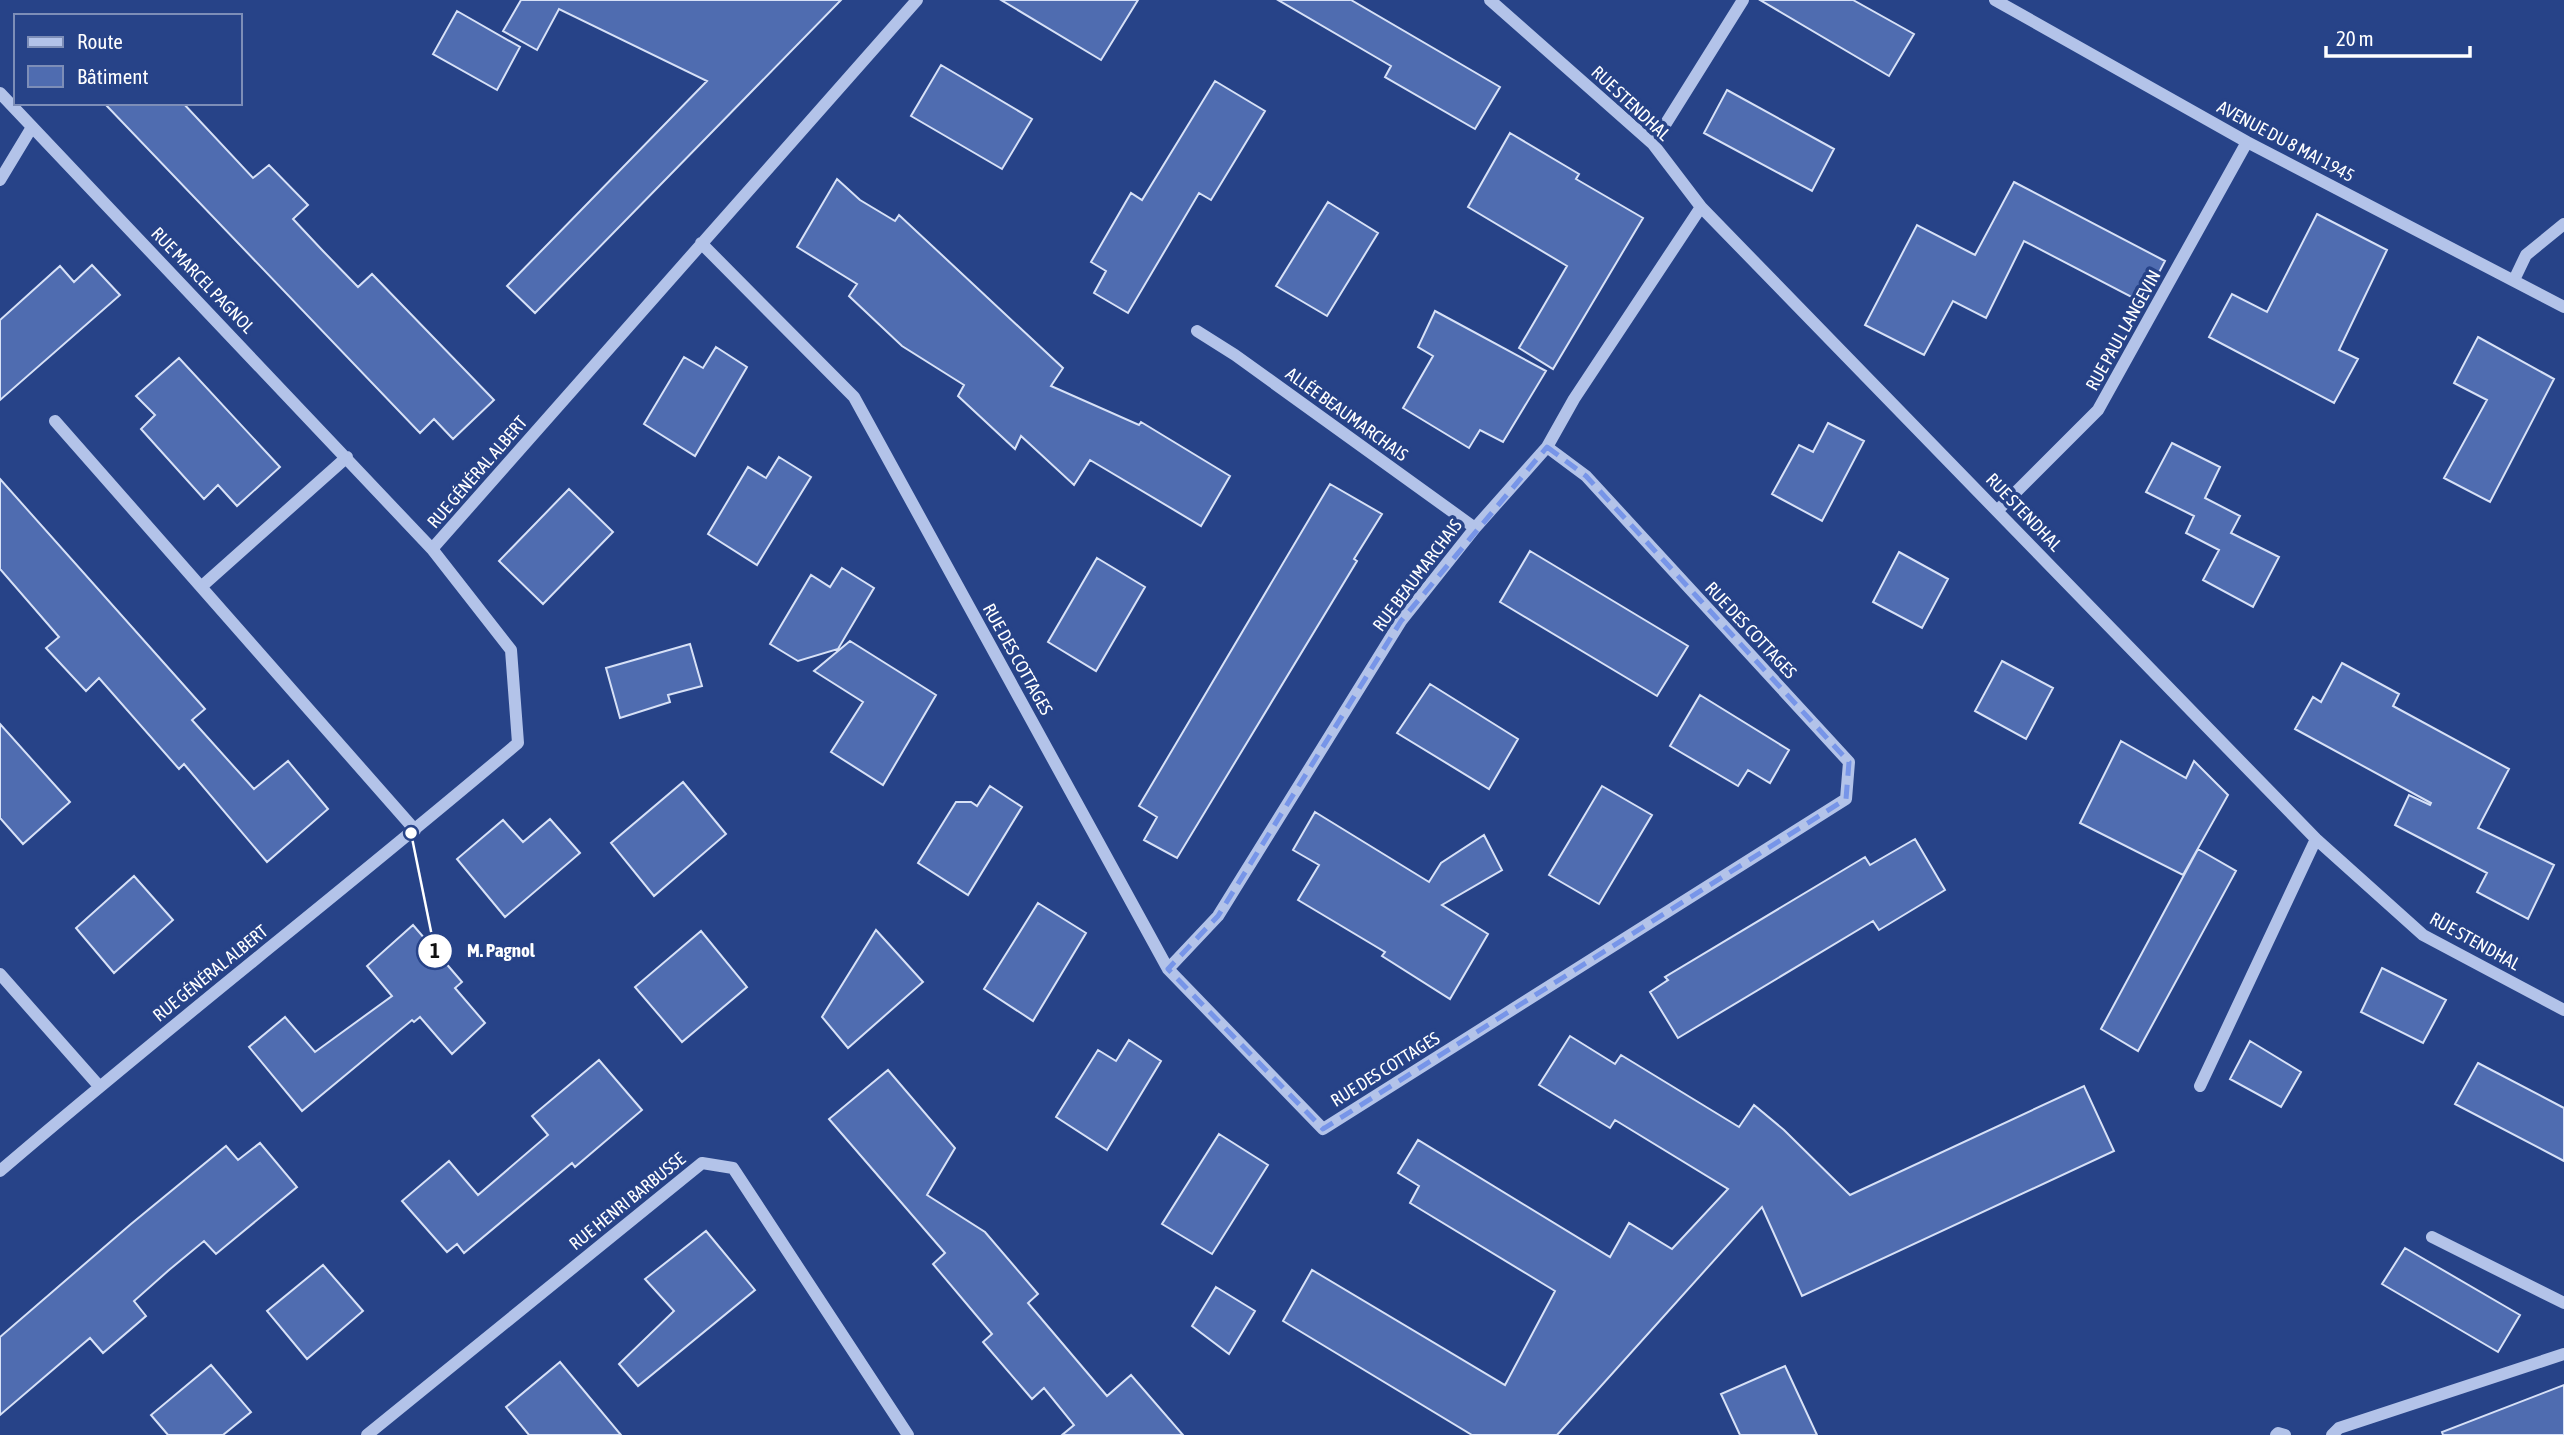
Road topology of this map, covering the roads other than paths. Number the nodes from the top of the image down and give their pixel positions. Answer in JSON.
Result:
{"nodes":[{"id":1,"x":917,"y":0,"type":"edge"},
{"id":2,"x":1490,"y":0,"type":"edge"},
{"id":3,"x":1743,"y":0,"type":"edge"},
{"id":4,"x":1995,"y":0,"type":"edge"},
{"id":5,"x":0,"y":93,"type":"edge"},
{"id":6,"x":32,"y":127,"type":"junction"},
{"id":7,"x":2247,"y":142,"type":"junction"},
{"id":8,"x":1653,"y":144,"type":"junction"},
{"id":9,"x":0,"y":180,"type":"edge"},
{"id":10,"x":1701,"y":207,"type":"junction"},
{"id":11,"x":2564,"y":224,"type":"edge"},
{"id":12,"x":701,"y":243,"type":"junction"},
{"id":13,"x":2514,"y":281,"type":"junction"},
{"id":14,"x":2564,"y":307,"type":"edge"},
{"id":15,"x":1197,"y":331,"type":"dead end"},
{"id":16,"x":55,"y":422,"type":"dead end"},
{"id":17,"x":1547,"y":447,"type":"junction"},
{"id":18,"x":347,"y":457,"type":"junction"},
{"id":19,"x":1998,"y":510,"type":"junction"},
{"id":20,"x":1475,"y":528,"type":"junction"},
{"id":21,"x":432,"y":548,"type":"junction"},
{"id":22,"x":201,"y":587,"type":"junction"},
{"id":23,"x":415,"y":830,"type":"junction"},
{"id":24,"x":2316,"y":839,"type":"junction"},
{"id":25,"x":1168,"y":969,"type":"junction"},
{"id":26,"x":0,"y":974,"type":"edge"},
{"id":27,"x":2564,"y":1010,"type":"edge"},
{"id":28,"x":99,"y":1086,"type":"junction"},
{"id":29,"x":2200,"y":1086,"type":"dead end"},
{"id":30,"x":0,"y":1171,"type":"edge"},
{"id":31,"x":2432,"y":1237,"type":"dead end"},
{"id":32,"x":2564,"y":1303,"type":"edge"},
{"id":33,"x":2564,"y":1354,"type":"edge"},
{"id":34,"x":367,"y":1435,"type":"edge"},
{"id":35,"x":908,"y":1435,"type":"edge"},
{"id":36,"x":2276,"y":1435,"type":"edge"},
{"id":37,"x":2285,"y":1435,"type":"edge"},
{"id":38,"x":2332,"y":1435,"type":"edge"}],
"edges":[{"from":1,"to":12,"type":"street","name":"RUE GÉNÉRAL ALBERT"},
{"from":2,"to":8,"type":"street","name":"RUE STENDHAL"},
{"from":3,"to":8,"type":"street"},
{"from":4,"to":7,"type":"street","name":"AVENUE DU 8 MAI 1945"},
{"from":5,"to":6,"type":"street","name":"RUE MARCEL PAGNOL"},
{"from":6,"to":9,"type":"street"},
{"from":6,"to":18,"type":"street","name":"RUE MARCEL PAGNOL"},
{"from":7,"to":13,"type":"street","name":"AVENUE DU 8 MAI 1945"},
{"from":7,"to":19,"type":"street","name":"RUE PAUL LANGEVIN"},
{"from":8,"to":10,"type":"street","name":"RUE STENDHAL"},
{"from":10,"to":17,"type":"street","name":"RUE BEAUMARCHAIS"},
{"from":10,"to":19,"type":"street","name":"RUE STENDHAL"},
{"from":11,"to":13,"type":"street"},
{"from":12,"to":21,"type":"street","name":"RUE GÉNÉRAL ALBERT"},
{"from":12,"to":25,"type":"street","name":"RUE DES COTTAGES"},
{"from":13,"to":14,"type":"street","name":"AVENUE DU 8 MAI 1945"},
{"from":15,"to":20,"type":"street","name":"ALLÉE BEAUMARCHAIS"},
{"from":16,"to":22,"type":"street"},
{"from":17,"to":20,"type":"street","name":"RUE BEAUMARCHAIS"},
{"from":17,"to":25,"type":"street","name":"RUE DES COTTAGES"},
{"from":18,"to":21,"type":"street","name":"RUE MARCEL PAGNOL"},
{"from":18,"to":22,"type":"street"},
{"from":19,"to":24,"type":"street","name":"RUE STENDHAL"},
{"from":20,"to":25,"type":"street","name":"RUE BEAUMARCHAIS"},
{"from":21,"to":23,"type":"street","name":"RUE GÉNÉRAL ALBERT"},
{"from":22,"to":23,"type":"street"},
{"from":23,"to":28,"type":"street","name":"RUE GÉNÉRAL ALBERT"},
{"from":24,"to":27,"type":"street","name":"RUE STENDHAL"},
{"from":24,"to":29,"type":"street"},
{"from":26,"to":28,"type":"street"},
{"from":28,"to":30,"type":"street","name":"RUE GÉNÉRAL ALBERT"},
{"from":31,"to":32,"type":"street"},
{"from":33,"to":38,"type":"street"},
{"from":34,"to":35,"type":"street","name":"RUE HENRI BARBUSSE"},
{"from":36,"to":37,"type":"street"}]}
